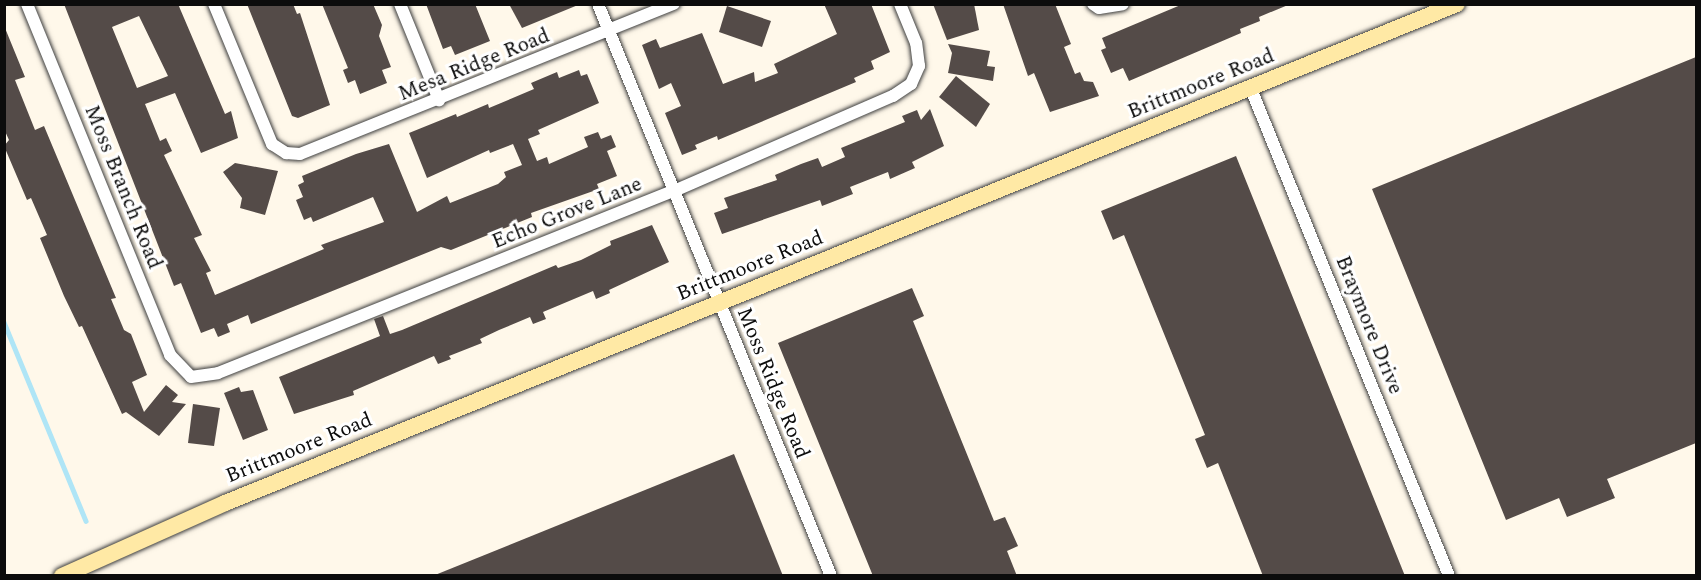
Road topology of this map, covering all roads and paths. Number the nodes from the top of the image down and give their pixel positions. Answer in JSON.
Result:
{"nodes":[{"id":1,"x":27,"y":4,"type":"edge"},
{"id":2,"x":214,"y":4,"type":"edge"},
{"id":3,"x":400,"y":4,"type":"edge"},
{"id":4,"x":598,"y":4,"type":"edge"},
{"id":5,"x":674,"y":4,"type":"edge"},
{"id":6,"x":900,"y":4,"type":"edge"},
{"id":7,"x":1093,"y":4,"type":"edge"},
{"id":8,"x":1123,"y":4,"type":"edge"},
{"id":9,"x":1457,"y":4,"type":"edge"},
{"id":10,"x":608,"y":31,"type":"junction"},
{"id":11,"x":1251,"y":89,"type":"junction"},
{"id":12,"x":439,"y":100,"type":"junction"},
{"id":13,"x":674,"y":191,"type":"junction"},
{"id":14,"x":719,"y":303,"type":"junction"},
{"id":15,"x":191,"y":377,"type":"joint"},
{"id":16,"x":62,"y":576,"type":"edge"},
{"id":17,"x":831,"y":576,"type":"edge"},
{"id":18,"x":1449,"y":576,"type":"edge"}],
"edges":[{"from":1,"to":15,"type":"street","name":"Moss Branch Road"},
{"from":2,"to":12,"type":"street","name":"Mesa Ridge Road"},
{"from":3,"to":12,"type":"street"},
{"from":4,"to":10,"type":"street","name":"Moss Ridge Road"},
{"from":5,"to":10,"type":"street","name":"Mesa Ridge Road"},
{"from":6,"to":13,"type":"street","name":"Echo Grove Lane"},
{"from":7,"to":8,"type":"street"},
{"from":9,"to":11,"type":"main road","name":"Brittmoore Road"},
{"from":10,"to":12,"type":"street","name":"Mesa Ridge Road"},
{"from":10,"to":13,"type":"street","name":"Moss Ridge Road"},
{"from":11,"to":14,"type":"main road","name":"Brittmoore Road"},
{"from":11,"to":18,"type":"street","name":"Braymore Drive"},
{"from":13,"to":14,"type":"street","name":"Moss Ridge Road"},
{"from":13,"to":15,"type":"street","name":"Echo Grove Lane"},
{"from":14,"to":16,"type":"main road","name":"Brittmoore Road"},
{"from":14,"to":17,"type":"street","name":"Moss Ridge Road"}]}
